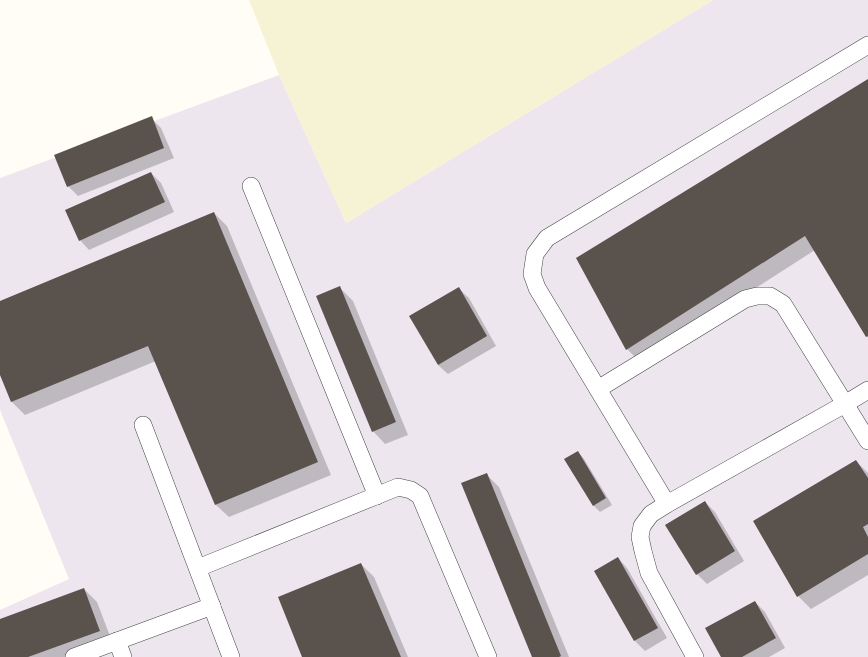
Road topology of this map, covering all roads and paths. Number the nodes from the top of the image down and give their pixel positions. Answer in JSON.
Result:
{"nodes":[{"id":1,"x":868,"y":45,"type":"edge"},
{"id":2,"x":251,"y":186,"type":"dead end"},
{"id":3,"x":598,"y":388,"type":"junction"},
{"id":4,"x":868,"y":390,"type":"edge"},
{"id":5,"x":845,"y":404,"type":"junction"},
{"id":6,"x":143,"y":425,"type":"dead end"},
{"id":7,"x":868,"y":441,"type":"edge"},
{"id":8,"x":377,"y":496,"type":"junction"},
{"id":9,"x":667,"y":504,"type":"junction"},
{"id":10,"x":198,"y":568,"type":"junction"},
{"id":11,"x":212,"y":606,"type":"junction"},
{"id":12,"x":117,"y":641,"type":"junction"},
{"id":13,"x":74,"y":657,"type":"edge"},
{"id":14,"x":123,"y":657,"type":"edge"},
{"id":15,"x":231,"y":657,"type":"edge"},
{"id":16,"x":488,"y":657,"type":"edge"},
{"id":17,"x":695,"y":657,"type":"edge"}],
"edges":[{"from":1,"to":3,"type":"lane"},
{"from":2,"to":8,"type":"lane"},
{"from":3,"to":5,"type":"lane"},
{"from":3,"to":9,"type":"lane"},
{"from":4,"to":5,"type":"lane"},
{"from":5,"to":7,"type":"lane"},
{"from":5,"to":9,"type":"lane"},
{"from":6,"to":10,"type":"lane"},
{"from":8,"to":10,"type":"lane"},
{"from":8,"to":16,"type":"lane"},
{"from":9,"to":17,"type":"lane"},
{"from":10,"to":11,"type":"lane"},
{"from":11,"to":12,"type":"lane"},
{"from":11,"to":15,"type":"lane"},
{"from":12,"to":13,"type":"lane"},
{"from":12,"to":14,"type":"lane"}]}
